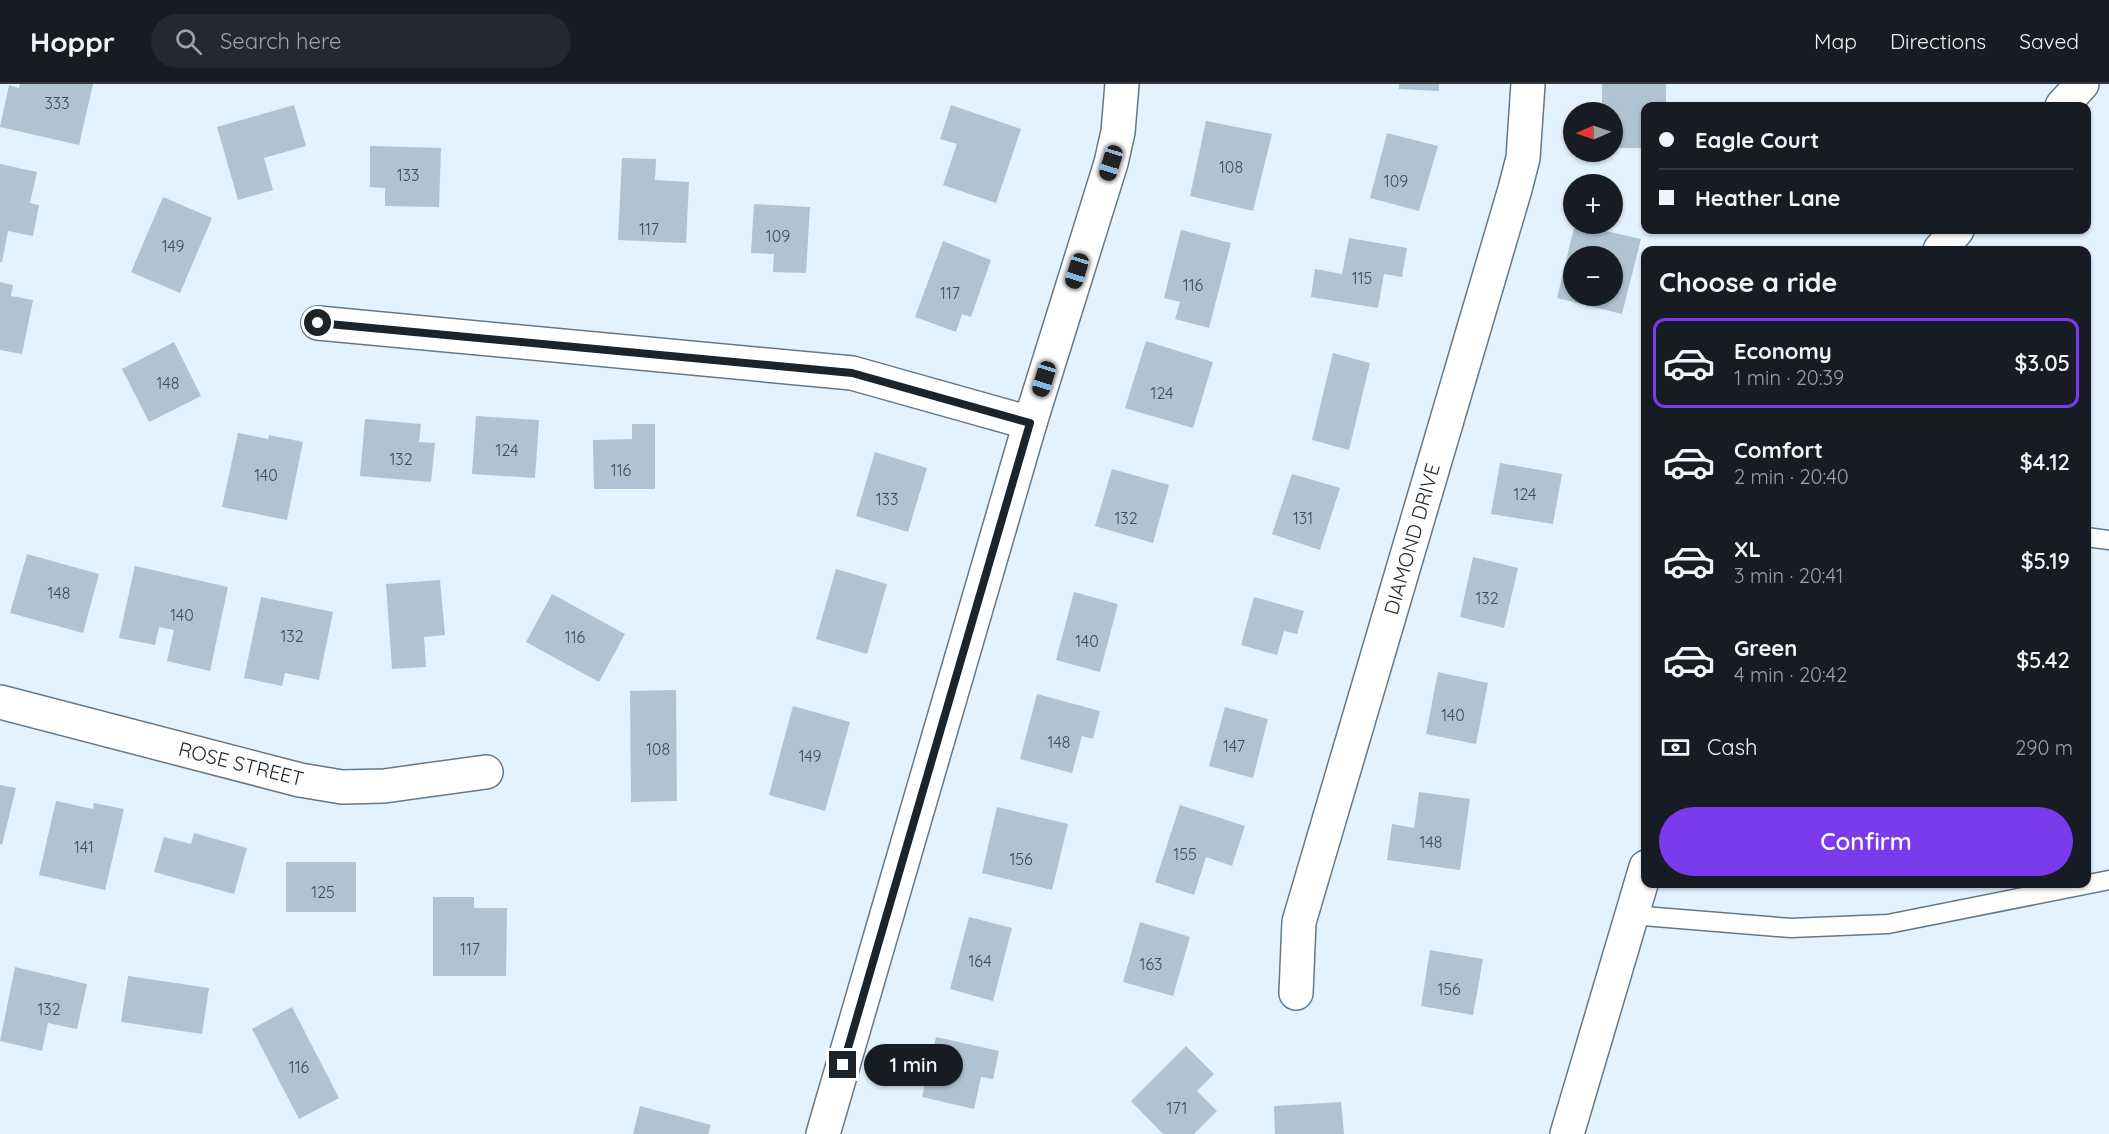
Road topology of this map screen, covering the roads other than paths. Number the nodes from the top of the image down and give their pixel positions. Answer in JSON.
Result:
{"nodes":[{"id":1,"x":1122,"y":84,"type":"edge"},
{"id":2,"x":1528,"y":84,"type":"edge"},
{"id":3,"x":2082,"y":84,"type":"edge"},
{"id":4,"x":2066,"y":102,"type":"edge"},
{"id":5,"x":1954,"y":234,"type":"edge"},
{"id":6,"x":1943,"y":246,"type":"edge"},
{"id":7,"x":318,"y":323,"type":"dead end"},
{"id":8,"x":1030,"y":423,"type":"junction"},
{"id":9,"x":2091,"y":538,"type":"edge"},
{"id":10,"x":2109,"y":540,"type":"edge"},
{"id":11,"x":0,"y":702,"type":"edge"},
{"id":12,"x":486,"y":772,"type":"dead end"},
{"id":13,"x":2109,"y":880,"type":"edge"},
{"id":14,"x":1641,"y":883,"type":"edge"},
{"id":15,"x":2091,"y":884,"type":"edge"},
{"id":16,"x":2069,"y":888,"type":"edge"},
{"id":17,"x":1631,"y":915,"type":"junction"},
{"id":18,"x":1296,"y":993,"type":"dead end"},
{"id":19,"x":823,"y":1134,"type":"edge"},
{"id":20,"x":1568,"y":1134,"type":"edge"}],
"edges":[{"from":1,"to":8,"type":"street"},
{"from":2,"to":18,"type":"street","name":"DIAMOND DRIVE"},
{"from":3,"to":4,"type":"street"},
{"from":5,"to":6,"type":"street"},
{"from":7,"to":8,"type":"street"},
{"from":8,"to":19,"type":"street"},
{"from":9,"to":10,"type":"lane"},
{"from":11,"to":12,"type":"street","name":"ROSE STREET"},
{"from":13,"to":15,"type":"lane"},
{"from":14,"to":17,"type":"street"},
{"from":16,"to":17,"type":"lane"},
{"from":17,"to":20,"type":"street"}]}
